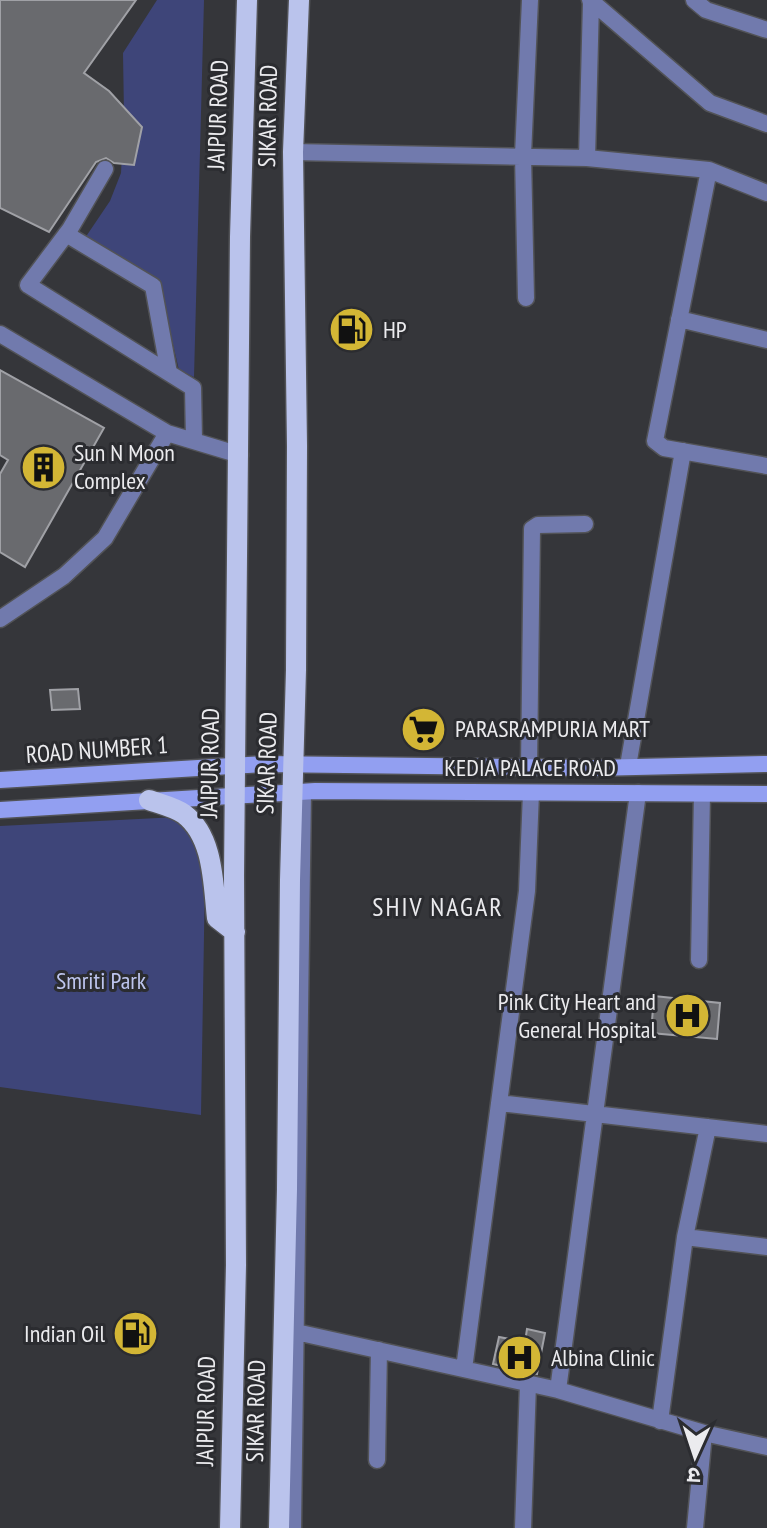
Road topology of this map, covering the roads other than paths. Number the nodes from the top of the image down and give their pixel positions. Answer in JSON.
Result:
{"nodes":[{"id":1,"x":247,"y":0,"type":"edge"},
{"id":2,"x":299,"y":0,"type":"edge"},
{"id":3,"x":530,"y":0,"type":"edge"},
{"id":4,"x":694,"y":0,"type":"edge"},
{"id":5,"x":590,"y":1,"type":"edge"},
{"id":6,"x":767,"y":30,"type":"edge"},
{"id":7,"x":767,"y":124,"type":"edge"},
{"id":8,"x":293,"y":152,"type":"junction"},
{"id":9,"x":523,"y":155,"type":"junction"},
{"id":10,"x":587,"y":158,"type":"junction"},
{"id":11,"x":105,"y":169,"type":"dead end"},
{"id":12,"x":709,"y":170,"type":"junction"},
{"id":13,"x":767,"y":193,"type":"edge"},
{"id":14,"x":66,"y":234,"type":"junction"},
{"id":15,"x":526,"y":298,"type":"dead end"},
{"id":16,"x":679,"y":319,"type":"junction"},
{"id":17,"x":0,"y":334,"type":"edge"},
{"id":18,"x":767,"y":340,"type":"edge"},
{"id":19,"x":169,"y":373,"type":"junction"},
{"id":20,"x":167,"y":433,"type":"junction"},
{"id":21,"x":194,"y":440,"type":"junction"},
{"id":22,"x":683,"y":451,"type":"junction"},
{"id":23,"x":240,"y":455,"type":"junction"},
{"id":24,"x":767,"y":466,"type":"edge"},
{"id":25,"x":585,"y":524,"type":"dead end"},
{"id":26,"x":4,"y":613,"type":"edge"},
{"id":27,"x":293,"y":764,"type":"junction"},
{"id":28,"x":767,"y":764,"type":"edge"},
{"id":29,"x":237,"y":765,"type":"junction"},
{"id":30,"x":628,"y":766,"type":"junction"},
{"id":31,"x":529,"y":767,"type":"junction"},
{"id":32,"x":0,"y":780,"type":"edge"},
{"id":33,"x":298,"y":793,"type":"junction"},
{"id":34,"x":531,"y":793,"type":"junction"},
{"id":35,"x":638,"y":793,"type":"junction"},
{"id":36,"x":702,"y":794,"type":"junction"},
{"id":37,"x":767,"y":794,"type":"edge"},
{"id":38,"x":236,"y":795,"type":"junction"},
{"id":39,"x":149,"y":800,"type":"junction"},
{"id":40,"x":0,"y":810,"type":"edge"},
{"id":41,"x":235,"y":932,"type":"junction"},
{"id":42,"x":699,"y":960,"type":"dead end"},
{"id":43,"x":499,"y":1103,"type":"junction"},
{"id":44,"x":593,"y":1114,"type":"junction"},
{"id":45,"x":708,"y":1127,"type":"junction"},
{"id":46,"x":767,"y":1134,"type":"edge"},
{"id":47,"x":685,"y":1237,"type":"junction"},
{"id":48,"x":767,"y":1247,"type":"edge"},
{"id":49,"x":290,"y":1331,"type":"junction"},
{"id":50,"x":379,"y":1350,"type":"junction"},
{"id":51,"x":464,"y":1369,"type":"junction"},
{"id":52,"x":528,"y":1384,"type":"junction"},
{"id":53,"x":558,"y":1390,"type":"junction"},
{"id":54,"x":660,"y":1421,"type":"junction"},
{"id":55,"x":704,"y":1433,"type":"junction"},
{"id":56,"x":767,"y":1447,"type":"edge"},
{"id":57,"x":377,"y":1460,"type":"dead end"},
{"id":58,"x":230,"y":1528,"type":"edge"},
{"id":59,"x":279,"y":1528,"type":"edge"},
{"id":60,"x":293,"y":1528,"type":"edge"},
{"id":61,"x":523,"y":1528,"type":"edge"},
{"id":62,"x":695,"y":1528,"type":"edge"}],
"edges":[{"from":1,"to":23,"type":"main road","name":"JAIPUR ROAD"},
{"from":2,"to":8,"type":"main road","name":"SIKAR ROAD"},
{"from":3,"to":9,"type":"street"},
{"from":4,"to":6,"type":"street"},
{"from":5,"to":7,"type":"street"},
{"from":5,"to":10,"type":"street"},
{"from":8,"to":9,"type":"street"},
{"from":8,"to":27,"type":"main road","name":"SIKAR ROAD"},
{"from":9,"to":10,"type":"street"},
{"from":9,"to":15,"type":"street"},
{"from":10,"to":12,"type":"street"},
{"from":11,"to":14,"type":"street"},
{"from":12,"to":13,"type":"street"},
{"from":12,"to":16,"type":"street"},
{"from":14,"to":19,"type":"street"},
{"from":14,"to":19,"type":"street"},
{"from":16,"to":18,"type":"street"},
{"from":16,"to":22,"type":"street"},
{"from":17,"to":20,"type":"street"},
{"from":19,"to":21,"type":"street"},
{"from":20,"to":21,"type":"street"},
{"from":20,"to":26,"type":"street"},
{"from":21,"to":23,"type":"street"},
{"from":22,"to":24,"type":"street"},
{"from":22,"to":30,"type":"street"},
{"from":23,"to":29,"type":"main road","name":"JAIPUR ROAD"},
{"from":25,"to":31,"type":"street"},
{"from":27,"to":29,"type":"street","name":"ROAD NUMBER 1"},
{"from":27,"to":31,"type":"street","name":"KEDIA PALACE ROAD"},
{"from":27,"to":33,"type":"main road","name":"SIKAR ROAD"},
{"from":28,"to":30,"type":"street","name":"KEDIA PALACE ROAD"},
{"from":29,"to":32,"type":"street","name":"ROAD NUMBER 1"},
{"from":29,"to":38,"type":"main road","name":"JAIPUR ROAD"},
{"from":30,"to":31,"type":"street","name":"KEDIA PALACE ROAD"},
{"from":33,"to":34,"type":"street","name":"KEDIA PALACE ROAD"},
{"from":33,"to":38,"type":"street"},
{"from":33,"to":49,"type":"main road","name":"SIKAR ROAD"},
{"from":34,"to":35,"type":"street","name":"KEDIA PALACE ROAD"},
{"from":34,"to":43,"type":"street"},
{"from":35,"to":36,"type":"street","name":"KEDIA PALACE ROAD"},
{"from":35,"to":44,"type":"street"},
{"from":36,"to":37,"type":"street","name":"KEDIA PALACE ROAD"},
{"from":36,"to":42,"type":"street"},
{"from":38,"to":39,"type":"street"},
{"from":38,"to":41,"type":"main road","name":"JAIPUR ROAD"},
{"from":39,"to":40,"type":"street"},
{"from":39,"to":41,"type":"main road"},
{"from":41,"to":58,"type":"main road","name":"JAIPUR ROAD"},
{"from":43,"to":44,"type":"street"},
{"from":43,"to":51,"type":"street"},
{"from":44,"to":45,"type":"street"},
{"from":44,"to":53,"type":"street"},
{"from":45,"to":46,"type":"street"},
{"from":45,"to":47,"type":"street"},
{"from":47,"to":48,"type":"street"},
{"from":47,"to":54,"type":"street"},
{"from":49,"to":50,"type":"street"},
{"from":49,"to":59,"type":"main road","name":"SIKAR ROAD"},
{"from":49,"to":60,"type":"street"},
{"from":50,"to":51,"type":"street"},
{"from":50,"to":57,"type":"street"},
{"from":51,"to":52,"type":"street"},
{"from":52,"to":53,"type":"street"},
{"from":52,"to":61,"type":"street"},
{"from":53,"to":54,"type":"street"},
{"from":54,"to":55,"type":"street"},
{"from":55,"to":56,"type":"street"},
{"from":55,"to":62,"type":"street"}]}
